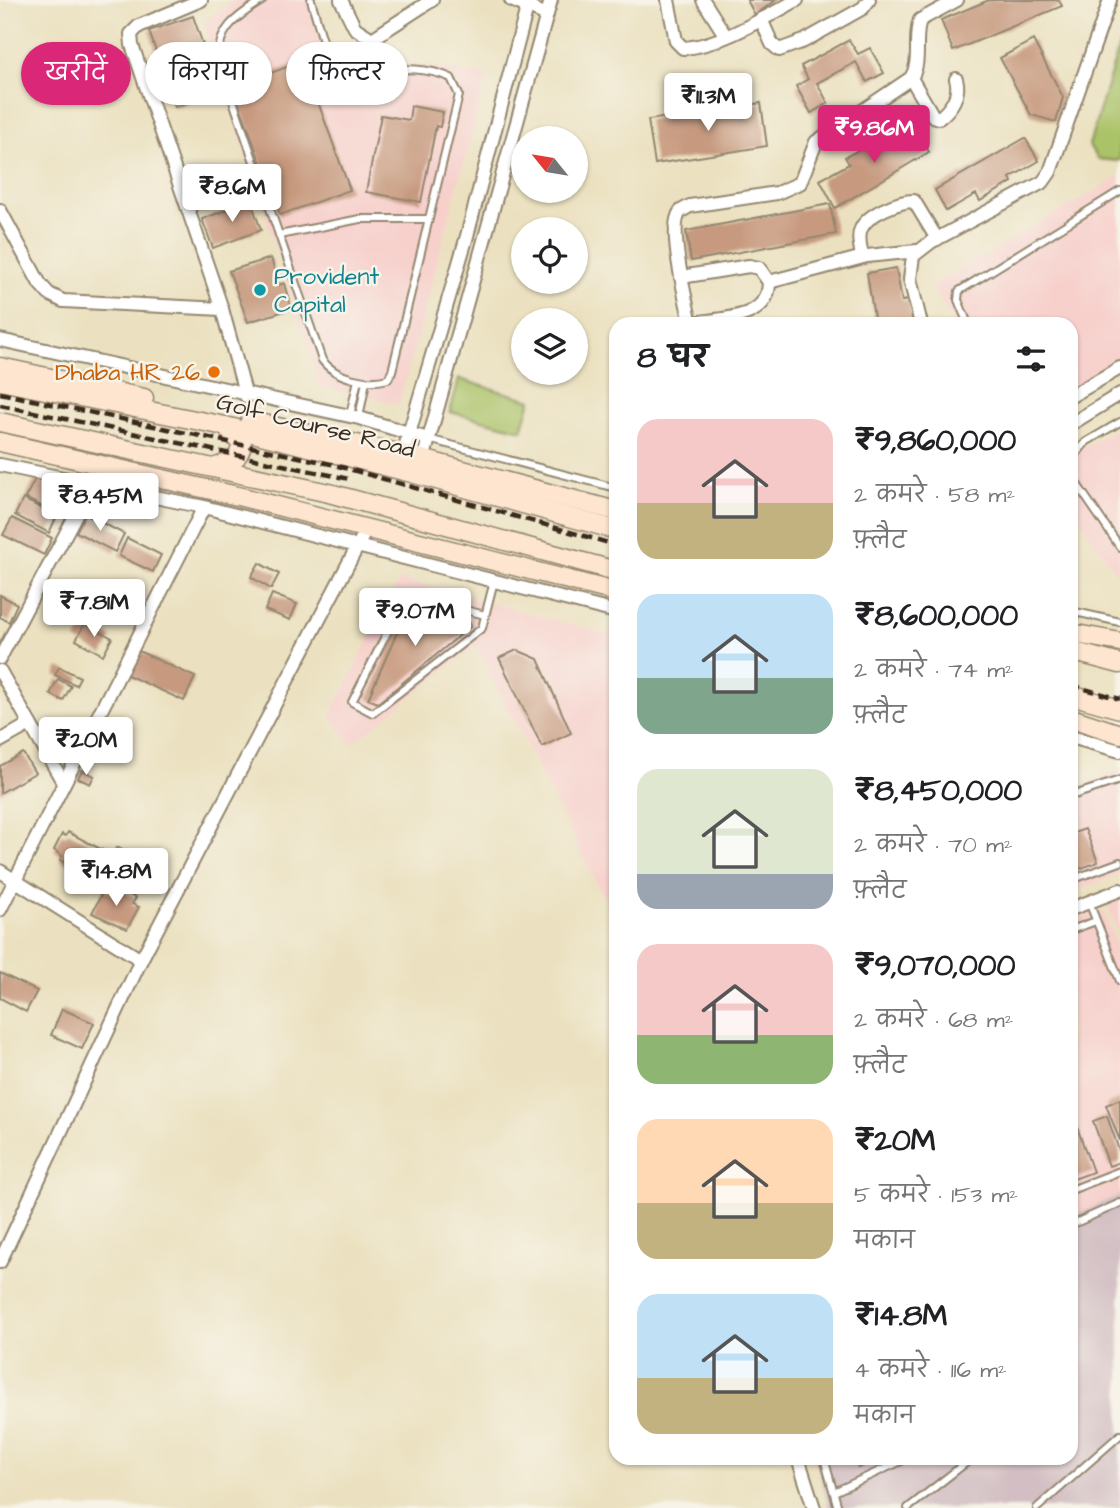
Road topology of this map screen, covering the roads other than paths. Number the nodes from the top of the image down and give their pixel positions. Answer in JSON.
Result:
{"nodes":[{"id":1,"x":201,"y":0,"type":"edge"},
{"id":2,"x":263,"y":0,"type":"edge"},
{"id":3,"x":311,"y":0,"type":"edge"},
{"id":4,"x":341,"y":0,"type":"edge"},
{"id":5,"x":432,"y":0,"type":"edge"},
{"id":6,"x":511,"y":0,"type":"edge"},
{"id":7,"x":551,"y":0,"type":"edge"},
{"id":8,"x":703,"y":0,"type":"edge"},
{"id":9,"x":797,"y":0,"type":"edge"},
{"id":10,"x":869,"y":0,"type":"edge"},
{"id":11,"x":957,"y":0,"type":"edge"},
{"id":12,"x":1110,"y":0,"type":"edge"},
{"id":13,"x":672,"y":1,"type":"edge"},
{"id":14,"x":528,"y":4,"type":"edge"},
{"id":15,"x":547,"y":15,"type":"junction"},
{"id":16,"x":761,"y":19,"type":"junction"},
{"id":17,"x":725,"y":35,"type":"junction"},
{"id":18,"x":911,"y":78,"type":"junction"},
{"id":19,"x":956,"y":79,"type":"dead end"},
{"id":20,"x":486,"y":167,"type":"junction"},
{"id":21,"x":505,"y":171,"type":"junction"},
{"id":22,"x":1120,"y":191,"type":"edge"},
{"id":23,"x":0,"y":212,"type":"edge"},
{"id":24,"x":428,"y":219,"type":"junction"},
{"id":25,"x":279,"y":235,"type":"junction"},
{"id":26,"x":467,"y":236,"type":"junction"},
{"id":27,"x":937,"y":239,"type":"junction"},
{"id":28,"x":485,"y":241,"type":"junction"},
{"id":29,"x":917,"y":251,"type":"junction"},
{"id":30,"x":862,"y":257,"type":"junction"},
{"id":31,"x":681,"y":277,"type":"junction"},
{"id":32,"x":769,"y":282,"type":"junction"},
{"id":33,"x":222,"y":309,"type":"junction"},
{"id":34,"x":690,"y":317,"type":"edge"},
{"id":35,"x":724,"y":317,"type":"edge"},
{"id":36,"x":919,"y":317,"type":"edge"},
{"id":37,"x":965,"y":317,"type":"edge"},
{"id":38,"x":0,"y":340,"type":"edge"},
{"id":39,"x":0,"y":367,"type":"edge"},
{"id":40,"x":1120,"y":368,"type":"edge"},
{"id":41,"x":358,"y":380,"type":"junction"},
{"id":42,"x":0,"y":381,"type":"edge"},
{"id":43,"x":366,"y":381,"type":"junction"},
{"id":44,"x":1078,"y":392,"type":"edge"},
{"id":45,"x":1120,"y":394,"type":"edge"},
{"id":46,"x":246,"y":396,"type":"junction"},
{"id":47,"x":355,"y":417,"type":"junction"},
{"id":48,"x":1078,"y":420,"type":"edge"},
{"id":49,"x":0,"y":422,"type":"edge"},
{"id":50,"x":1120,"y":422,"type":"edge"},
{"id":51,"x":225,"y":426,"type":"junction"},
{"id":52,"x":408,"y":432,"type":"junction"},
{"id":53,"x":428,"y":439,"type":"junction"},
{"id":54,"x":0,"y":442,"type":"edge"},
{"id":55,"x":1078,"y":452,"type":"edge"},
{"id":56,"x":403,"y":454,"type":"junction"},
{"id":57,"x":423,"y":460,"type":"junction"},
{"id":58,"x":0,"y":465,"type":"edge"},
{"id":59,"x":216,"y":467,"type":"junction"},
{"id":60,"x":523,"y":485,"type":"junction"},
{"id":61,"x":91,"y":486,"type":"junction"},
{"id":62,"x":609,"y":486,"type":"edge"},
{"id":63,"x":1078,"y":486,"type":"edge"},
{"id":64,"x":518,"y":503,"type":"junction"},
{"id":65,"x":204,"y":507,"type":"junction"},
{"id":66,"x":609,"y":509,"type":"edge"},
{"id":67,"x":368,"y":528,"type":"junction"},
{"id":68,"x":609,"y":528,"type":"edge"},
{"id":69,"x":525,"y":545,"type":"junction"},
{"id":70,"x":360,"y":546,"type":"junction"},
{"id":71,"x":1120,"y":547,"type":"edge"},
{"id":72,"x":519,"y":565,"type":"junction"},
{"id":73,"x":609,"y":569,"type":"edge"},
{"id":74,"x":495,"y":579,"type":"junction"},
{"id":75,"x":609,"y":590,"type":"edge"},
{"id":76,"x":609,"y":610,"type":"edge"},
{"id":77,"x":1078,"y":613,"type":"edge"},
{"id":78,"x":485,"y":615,"type":"junction"},
{"id":79,"x":1120,"y":622,"type":"edge"},
{"id":80,"x":1078,"y":634,"type":"edge"},
{"id":81,"x":1120,"y":642,"type":"edge"},
{"id":82,"x":1078,"y":653,"type":"edge"},
{"id":83,"x":0,"y":658,"type":"edge"},
{"id":84,"x":1120,"y":664,"type":"edge"},
{"id":85,"x":0,"y":671,"type":"edge"},
{"id":86,"x":1078,"y":697,"type":"edge"},
{"id":87,"x":1120,"y":709,"type":"edge"},
{"id":88,"x":1078,"y":720,"type":"edge"},
{"id":89,"x":30,"y":724,"type":"junction"},
{"id":90,"x":1120,"y":734,"type":"edge"},
{"id":91,"x":1078,"y":739,"type":"edge"},
{"id":92,"x":0,"y":741,"type":"edge"},
{"id":93,"x":1120,"y":751,"type":"edge"},
{"id":94,"x":1120,"y":780,"type":"edge"},
{"id":95,"x":63,"y":782,"type":"junction"},
{"id":96,"x":1078,"y":794,"type":"edge"},
{"id":97,"x":1120,"y":862,"type":"edge"},
{"id":98,"x":0,"y":871,"type":"edge"},
{"id":99,"x":1078,"y":877,"type":"edge"},
{"id":100,"x":15,"y":879,"type":"junction"},
{"id":101,"x":1120,"y":890,"type":"edge"},
{"id":102,"x":1088,"y":902,"type":"junction"},
{"id":103,"x":1078,"y":906,"type":"edge"},
{"id":104,"x":0,"y":910,"type":"edge"},
{"id":105,"x":1096,"y":921,"type":"junction"},
{"id":106,"x":1078,"y":927,"type":"edge"},
{"id":107,"x":141,"y":960,"type":"junction"},
{"id":108,"x":1120,"y":982,"type":"edge"},
{"id":109,"x":1120,"y":1171,"type":"edge"},
{"id":110,"x":1078,"y":1187,"type":"edge"},
{"id":111,"x":1120,"y":1203,"type":"edge"},
{"id":112,"x":1078,"y":1222,"type":"edge"},
{"id":113,"x":0,"y":1262,"type":"edge"},
{"id":114,"x":1120,"y":1435,"type":"edge"},
{"id":115,"x":800,"y":1465,"type":"edge"},
{"id":116,"x":826,"y":1465,"type":"edge"},
{"id":117,"x":893,"y":1465,"type":"edge"},
{"id":118,"x":962,"y":1465,"type":"edge"},
{"id":119,"x":834,"y":1492,"type":"junction"},
{"id":120,"x":814,"y":1508,"type":"edge"},
{"id":121,"x":838,"y":1508,"type":"edge"},
{"id":122,"x":908,"y":1508,"type":"edge"},
{"id":123,"x":1037,"y":1508,"type":"edge"}],
"edges":[{"from":1,"to":33,"type":"street"},
{"from":2,"to":25,"type":"lane"},
{"from":3,"to":24,"type":"lane"},
{"from":4,"to":5,"type":"street"},
{"from":6,"to":14,"type":"street"},
{"from":7,"to":15,"type":"street"},
{"from":8,"to":17,"type":"street"},
{"from":9,"to":16,"type":"street"},
{"from":10,"to":16,"type":"street"},
{"from":11,"to":18,"type":"street"},
{"from":12,"to":27,"type":"street"},
{"from":13,"to":17,"type":"street"},
{"from":14,"to":15,"type":"street"},
{"from":14,"to":20,"type":"street"},
{"from":15,"to":21,"type":"street"},
{"from":16,"to":17,"type":"street"},
{"from":18,"to":19,"type":"street"},
{"from":18,"to":31,"type":"street"},
{"from":20,"to":21,"type":"street"},
{"from":20,"to":26,"type":"street"},
{"from":21,"to":28,"type":"street"},
{"from":22,"to":37,"type":"lane"},
{"from":23,"to":33,"type":"street"},
{"from":24,"to":25,"type":"lane"},
{"from":24,"to":43,"type":"lane"},
{"from":25,"to":41,"type":"lane"},
{"from":26,"to":28,"type":"street"},
{"from":26,"to":52,"type":"street"},
{"from":27,"to":29,"type":"street"},
{"from":27,"to":30,"type":"street"},
{"from":28,"to":53,"type":"street"},
{"from":29,"to":30,"type":"street"},
{"from":29,"to":36,"type":"street"},
{"from":30,"to":32,"type":"street"},
{"from":31,"to":32,"type":"street"},
{"from":31,"to":34,"type":"street"},
{"from":32,"to":35,"type":"street"},
{"from":33,"to":46,"type":"street"},
{"from":38,"to":46,"type":"street"},
{"from":39,"to":56,"type":"main road"},
{"from":40,"to":44,"type":"street"},
{"from":41,"to":43,"type":"lane"},
{"from":41,"to":47,"type":"lane"},
{"from":42,"to":51,"type":"main road","name":"Golf Course Road"},
{"from":43,"to":47,"type":"lane"},
{"from":45,"to":48,"type":"street"},
{"from":46,"to":47,"type":"street"},
{"from":47,"to":52,"type":"street"},
{"from":49,"to":59,"type":"main road"},
{"from":50,"to":55,"type":"lane"},
{"from":51,"to":59,"type":"main road"},
{"from":51,"to":64,"type":"main road","name":"Golf Course Road"},
{"from":52,"to":53,"type":"street"},
{"from":52,"to":56,"type":"street"},
{"from":53,"to":57,"type":"street"},
{"from":53,"to":62,"type":"lane"},
{"from":54,"to":67,"type":"main road"},
{"from":56,"to":57,"type":"main road"},
{"from":57,"to":60,"type":"main road"},
{"from":58,"to":61,"type":"street"},
{"from":59,"to":69,"type":"main road"},
{"from":60,"to":64,"type":"main road"},
{"from":60,"to":66,"type":"main road"},
{"from":61,"to":65,"type":"street"},
{"from":61,"to":83,"type":"street"},
{"from":63,"to":71,"type":"lane"},
{"from":64,"to":68,"type":"main road","name":"Golf Course Road"},
{"from":65,"to":70,"type":"street"},
{"from":65,"to":95,"type":"street"},
{"from":67,"to":70,"type":"street"},
{"from":67,"to":72,"type":"main road"},
{"from":69,"to":72,"type":"main road"},
{"from":69,"to":73,"type":"main road"},
{"from":70,"to":74,"type":"street"},
{"from":70,"to":107,"type":"street"},
{"from":72,"to":75,"type":"main road"},
{"from":74,"to":76,"type":"street"},
{"from":74,"to":78,"type":"lane"},
{"from":77,"to":79,"type":"lane"},
{"from":78,"to":78,"type":"lane"},
{"from":80,"to":81,"type":"main road"},
{"from":82,"to":84,"type":"main road"},
{"from":85,"to":89,"type":"street"},
{"from":86,"to":87,"type":"main road"},
{"from":88,"to":90,"type":"main road"},
{"from":89,"to":92,"type":"street"},
{"from":89,"to":95,"type":"street"},
{"from":91,"to":93,"type":"street"},
{"from":94,"to":96,"type":"lane"},
{"from":95,"to":100,"type":"street"},
{"from":97,"to":99,"type":"lane"},
{"from":98,"to":100,"type":"street"},
{"from":100,"to":104,"type":"street"},
{"from":100,"to":107,"type":"street"},
{"from":101,"to":102,"type":"street"},
{"from":102,"to":103,"type":"street"},
{"from":102,"to":105,"type":"lane"},
{"from":105,"to":106,"type":"lane"},
{"from":105,"to":108,"type":"lane"},
{"from":107,"to":113,"type":"street"},
{"from":109,"to":110,"type":"lane"},
{"from":111,"to":112,"type":"lane"},
{"from":114,"to":123,"type":"lane"},
{"from":115,"to":120,"type":"street"},
{"from":116,"to":119,"type":"lane"},
{"from":117,"to":119,"type":"lane"},
{"from":118,"to":122,"type":"lane"},
{"from":119,"to":121,"type":"lane"}]}
